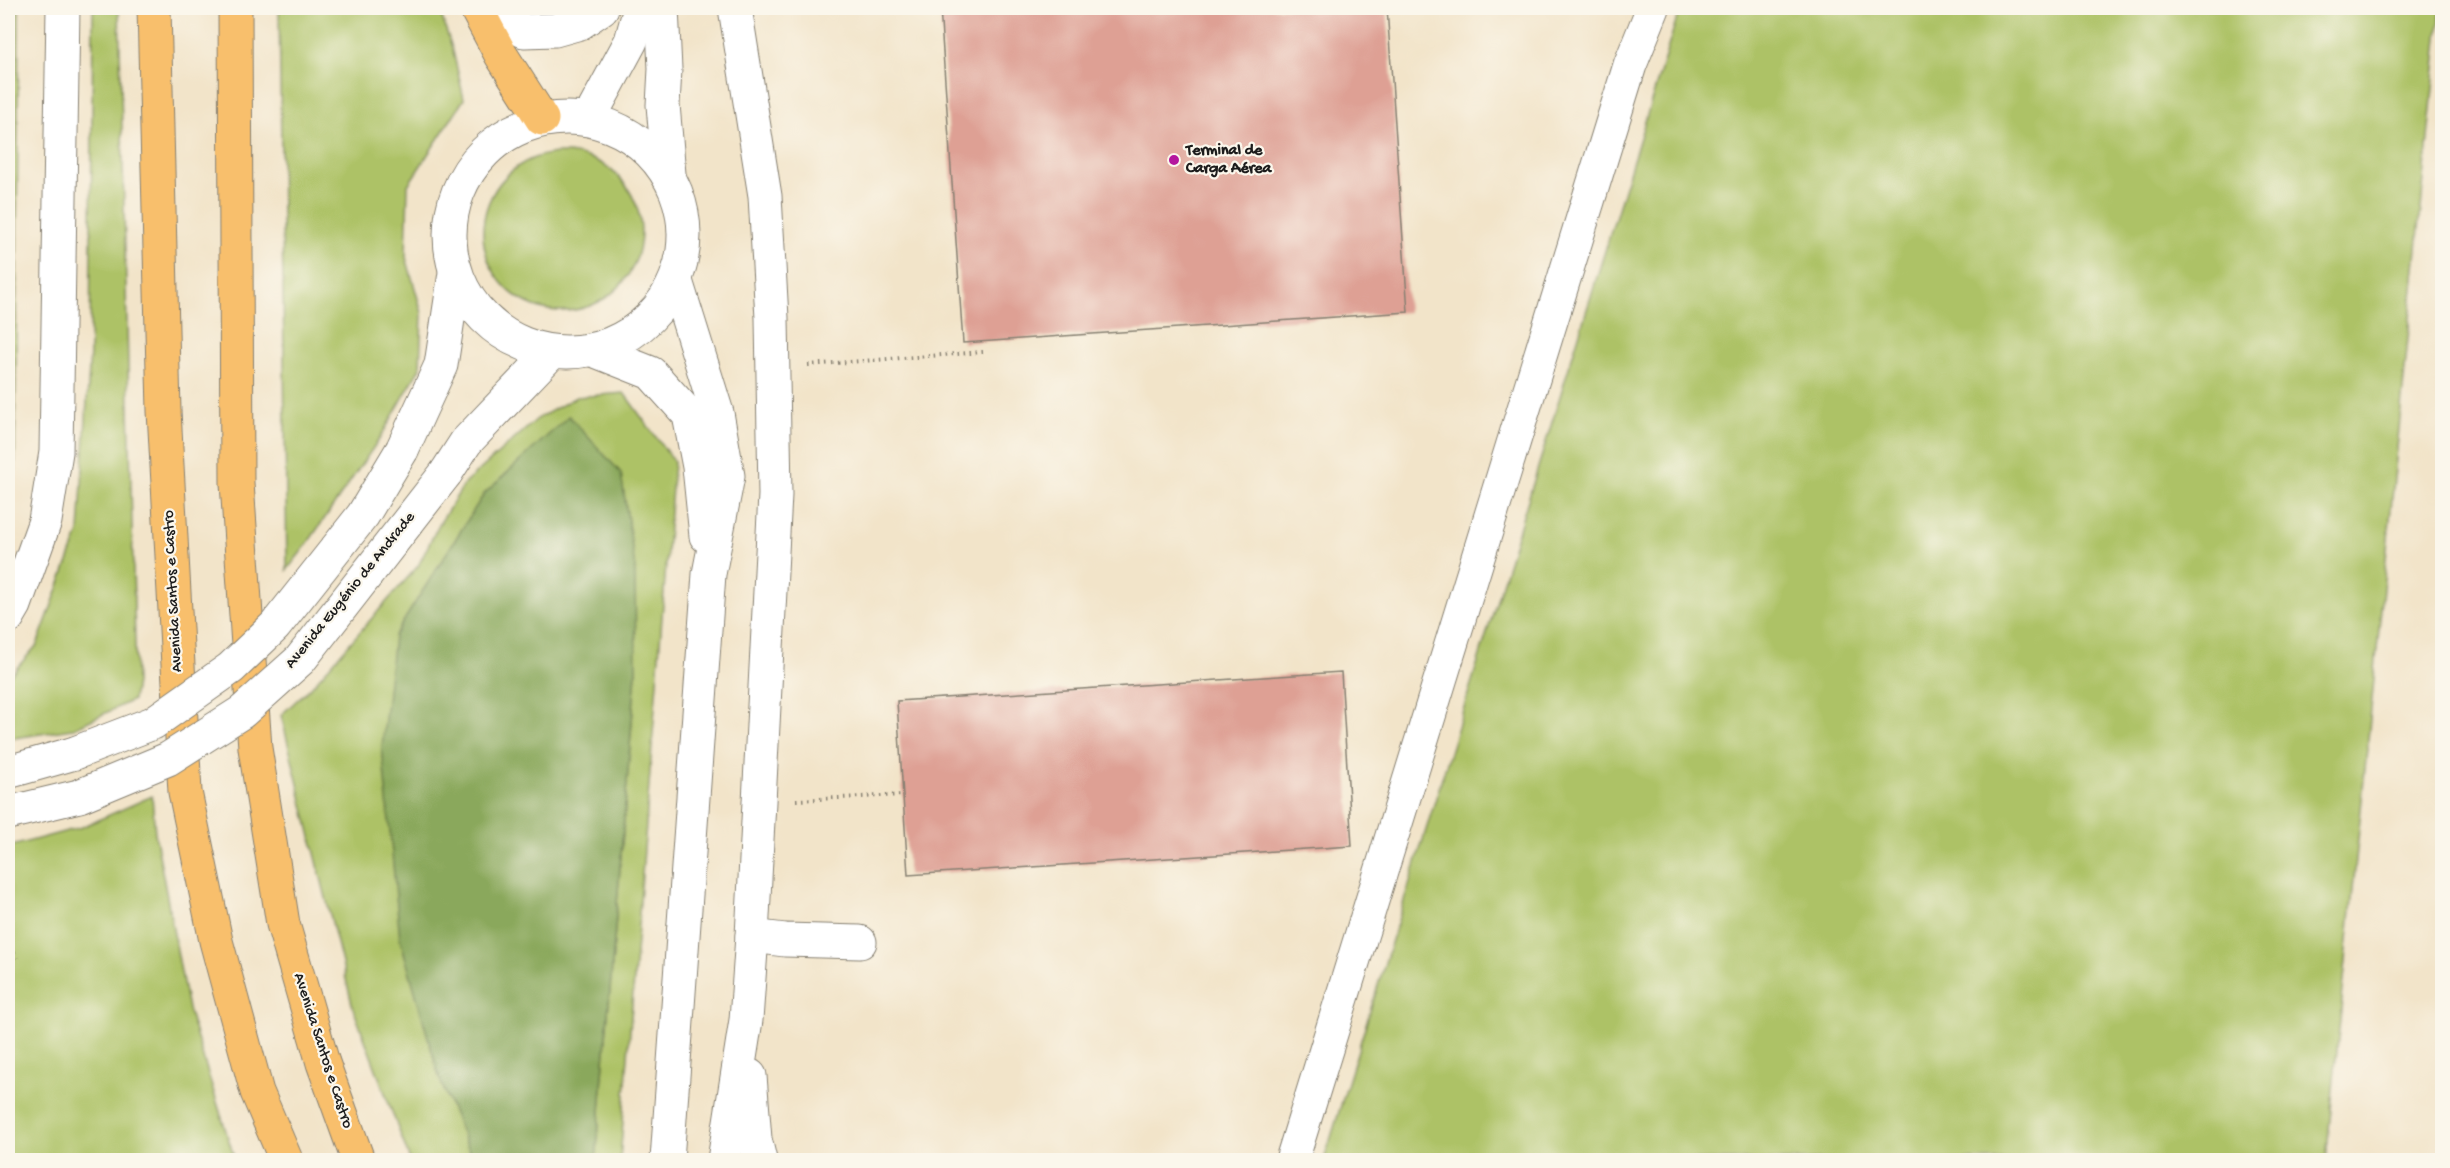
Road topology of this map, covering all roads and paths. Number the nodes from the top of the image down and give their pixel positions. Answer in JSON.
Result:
{"nodes":[{"id":1,"x":63,"y":8,"type":"edge"},
{"id":2,"x":154,"y":8,"type":"edge"},
{"id":3,"x":235,"y":8,"type":"edge"},
{"id":4,"x":476,"y":8,"type":"edge"},
{"id":5,"x":483,"y":8,"type":"edge"},
{"id":6,"x":602,"y":8,"type":"edge"},
{"id":7,"x":640,"y":8,"type":"edge"},
{"id":8,"x":662,"y":8,"type":"edge"},
{"id":9,"x":735,"y":8,"type":"edge"},
{"id":10,"x":1653,"y":8,"type":"edge"},
{"id":11,"x":542,"y":119,"type":"junction"},
{"id":12,"x":589,"y":119,"type":"junction"},
{"id":13,"x":669,"y":174,"type":"junction"},
{"id":14,"x":455,"y":273,"type":"junction"},
{"id":15,"x":676,"y":282,"type":"junction"},
{"id":16,"x":593,"y":350,"type":"junction"},
{"id":17,"x":552,"y":352,"type":"junction"},
{"id":18,"x":983,"y":352,"type":"dead end"},
{"id":19,"x":807,"y":365,"type":"dead end"},
{"id":20,"x":709,"y":574,"type":"junction"},
{"id":21,"x":8,"y":617,"type":"edge"},
{"id":22,"x":8,"y":772,"type":"edge"},
{"id":23,"x":8,"y":813,"type":"edge"},
{"id":24,"x":752,"y":936,"type":"junction"},
{"id":25,"x":8,"y":942,"type":"edge"},
{"id":26,"x":860,"y":942,"type":"dead end"},
{"id":27,"x":17,"y":958,"type":"dead end"},
{"id":28,"x":746,"y":1020,"type":"junction"},
{"id":29,"x":286,"y":1161,"type":"edge"},
{"id":30,"x":358,"y":1161,"type":"edge"},
{"id":31,"x":667,"y":1161,"type":"edge"},
{"id":32,"x":724,"y":1161,"type":"edge"},
{"id":33,"x":760,"y":1161,"type":"edge"},
{"id":34,"x":1292,"y":1161,"type":"edge"}],
"edges":[{"from":1,"to":21,"type":"street"},
{"from":2,"to":29,"type":"main road","name":"Avenida Santos e Castro"},
{"from":3,"to":30,"type":"main road","name":"Avenida Santos e Castro"},
{"from":4,"to":11,"type":"main road"},
{"from":5,"to":6,"type":"street"},
{"from":7,"to":12,"type":"street"},
{"from":8,"to":13,"type":"street"},
{"from":9,"to":24,"type":"street"},
{"from":10,"to":34,"type":"street"},
{"from":11,"to":12,"type":"street"},
{"from":11,"to":14,"type":"street"},
{"from":12,"to":13,"type":"street"},
{"from":13,"to":15,"type":"street"},
{"from":14,"to":17,"type":"street"},
{"from":14,"to":22,"type":"street","bridge":true},
{"from":15,"to":16,"type":"street"},
{"from":15,"to":20,"type":"street"},
{"from":16,"to":17,"type":"street"},
{"from":16,"to":20,"type":"street"},
{"from":17,"to":23,"type":"street","name":"Avenida Eugénio de Andrade","bridge":true},
{"from":18,"to":19,"type":"path"},
{"from":20,"to":31,"type":"street"},
{"from":24,"to":26,"type":"street"},
{"from":24,"to":28,"type":"street"},
{"from":25,"to":27,"type":"path"},
{"from":28,"to":32,"type":"street"},
{"from":28,"to":33,"type":"street"}]}
